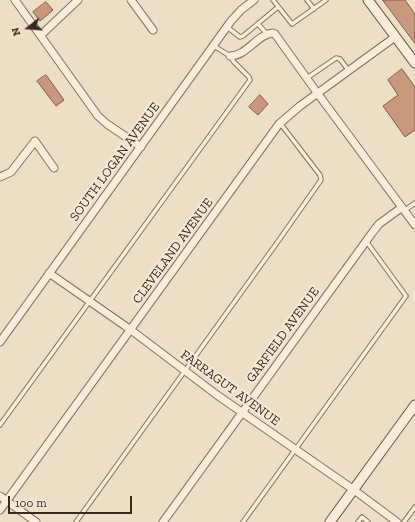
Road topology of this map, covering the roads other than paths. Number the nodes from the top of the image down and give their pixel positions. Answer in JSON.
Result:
{"nodes":[{"id":1,"x":15,"y":0,"type":"edge"},
{"id":2,"x":78,"y":0,"type":"edge"},
{"id":3,"x":131,"y":0,"type":"edge"},
{"id":4,"x":254,"y":0,"type":"edge"},
{"id":5,"x":273,"y":0,"type":"edge"},
{"id":6,"x":307,"y":0,"type":"edge"},
{"id":7,"x":326,"y":0,"type":"edge"},
{"id":8,"x":368,"y":0,"type":"edge"},
{"id":9,"x":278,"y":7,"type":"junction"},
{"id":10,"x":314,"y":9,"type":"junction"},
{"id":11,"x":258,"y":24,"type":"junction"},
{"id":12,"x":227,"y":27,"type":"junction"},
{"id":13,"x":153,"y":30,"type":"dead end"},
{"id":14,"x":267,"y":34,"type":"junction"},
{"id":15,"x":41,"y":35,"type":"junction"},
{"id":16,"x":395,"y":37,"type":"junction"},
{"id":17,"x":214,"y":46,"type":"junction"},
{"id":18,"x":230,"y":56,"type":"junction"},
{"id":19,"x":415,"y":63,"type":"edge"},
{"id":20,"x":350,"y":71,"type":"junction"},
{"id":21,"x":307,"y":78,"type":"junction"},
{"id":22,"x":318,"y":94,"type":"junction"},
{"id":23,"x":280,"y":123,"type":"junction"},
{"id":24,"x":141,"y":147,"type":"junction"},
{"id":25,"x":54,"y":168,"type":"dead end"},
{"id":26,"x":0,"y":177,"type":"edge"},
{"id":27,"x":415,"y":203,"type":"edge"},
{"id":28,"x":402,"y":209,"type":"junction"},
{"id":29,"x":415,"y":225,"type":"edge"},
{"id":30,"x":366,"y":241,"type":"junction"},
{"id":31,"x":49,"y":273,"type":"junction"},
{"id":32,"x":90,"y":301,"type":"junction"},
{"id":33,"x":131,"y":330,"type":"junction"},
{"id":34,"x":0,"y":342,"type":"edge"},
{"id":35,"x":185,"y":371,"type":"junction"},
{"id":36,"x":415,"y":405,"type":"edge"},
{"id":37,"x":243,"y":412,"type":"junction"},
{"id":38,"x":0,"y":425,"type":"edge"},
{"id":39,"x":296,"y":450,"type":"junction"},
{"id":40,"x":354,"y":490,"type":"junction"},
{"id":41,"x":0,"y":496,"type":"edge"},
{"id":42,"x":7,"y":501,"type":"junction"},
{"id":43,"x":415,"y":507,"type":"edge"},
{"id":44,"x":0,"y":510,"type":"edge"},
{"id":45,"x":36,"y":522,"type":"edge"},
{"id":46,"x":76,"y":522,"type":"edge"},
{"id":47,"x":163,"y":522,"type":"edge"},
{"id":48,"x":244,"y":522,"type":"edge"},
{"id":49,"x":330,"y":522,"type":"edge"},
{"id":50,"x":358,"y":522,"type":"edge"},
{"id":51,"x":368,"y":522,"type":"edge"},
{"id":52,"x":397,"y":522,"type":"edge"},
{"id":53,"x":404,"y":522,"type":"edge"}],
"edges":[{"from":1,"to":15,"type":"street"},
{"from":2,"to":15,"type":"street"},
{"from":3,"to":13,"type":"street"},
{"from":4,"to":12,"type":"street","name":"SOUTH LOGAN AVENUE"},
{"from":5,"to":9,"type":"lane"},
{"from":6,"to":10,"type":"lane"},
{"from":7,"to":10,"type":"lane"},
{"from":8,"to":16,"type":"main road"},
{"from":9,"to":10,"type":"lane"},
{"from":9,"to":11,"type":"lane"},
{"from":11,"to":12,"type":"lane"},
{"from":11,"to":14,"type":"lane"},
{"from":12,"to":17,"type":"street","name":"SOUTH LOGAN AVENUE"},
{"from":14,"to":18,"type":"street"},
{"from":14,"to":21,"type":"street"},
{"from":15,"to":24,"type":"street"},
{"from":16,"to":19,"type":"main road"},
{"from":16,"to":20,"type":"street","name":"CLEVELAND AVENUE"},
{"from":17,"to":18,"type":"lane"},
{"from":17,"to":24,"type":"street","name":"SOUTH LOGAN AVENUE"},
{"from":18,"to":32,"type":"lane"},
{"from":20,"to":21,"type":"lane"},
{"from":20,"to":22,"type":"street","name":"CLEVELAND AVENUE"},
{"from":21,"to":22,"type":"street"},
{"from":22,"to":23,"type":"street","name":"CLEVELAND AVENUE"},
{"from":22,"to":28,"type":"street"},
{"from":23,"to":33,"type":"street","name":"CLEVELAND AVENUE"},
{"from":23,"to":35,"type":"lane"},
{"from":24,"to":31,"type":"street","name":"SOUTH LOGAN AVENUE"},
{"from":25,"to":26,"type":"street"},
{"from":27,"to":28,"type":"lane"},
{"from":28,"to":29,"type":"street"},
{"from":28,"to":30,"type":"street","name":"GARFIELD AVENUE"},
{"from":30,"to":37,"type":"street","name":"GARFIELD AVENUE"},
{"from":30,"to":39,"type":"lane"},
{"from":31,"to":32,"type":"street","name":"FARRAGUT AVENUE"},
{"from":31,"to":34,"type":"street","name":"SOUTH LOGAN AVENUE"},
{"from":32,"to":33,"type":"street","name":"FARRAGUT AVENUE"},
{"from":32,"to":38,"type":"lane"},
{"from":33,"to":35,"type":"street","name":"FARRAGUT AVENUE"},
{"from":33,"to":42,"type":"street","name":"CLEVELAND AVENUE"},
{"from":35,"to":37,"type":"street","name":"FARRAGUT AVENUE"},
{"from":35,"to":46,"type":"lane"},
{"from":36,"to":40,"type":"main road"},
{"from":37,"to":39,"type":"street","name":"FARRAGUT AVENUE"},
{"from":37,"to":47,"type":"street","name":"GARFIELD AVENUE"},
{"from":39,"to":40,"type":"street","name":"FARRAGUT AVENUE"},
{"from":39,"to":48,"type":"lane"},
{"from":40,"to":49,"type":"main road"},
{"from":40,"to":52,"type":"street","name":"FARRAGUT AVENUE"},
{"from":41,"to":42,"type":"street"},
{"from":42,"to":44,"type":"street","name":"CLEVELAND AVENUE"},
{"from":42,"to":45,"type":"street"},
{"from":43,"to":53,"type":"lane"},
{"from":50,"to":51,"type":"lane"}]}
